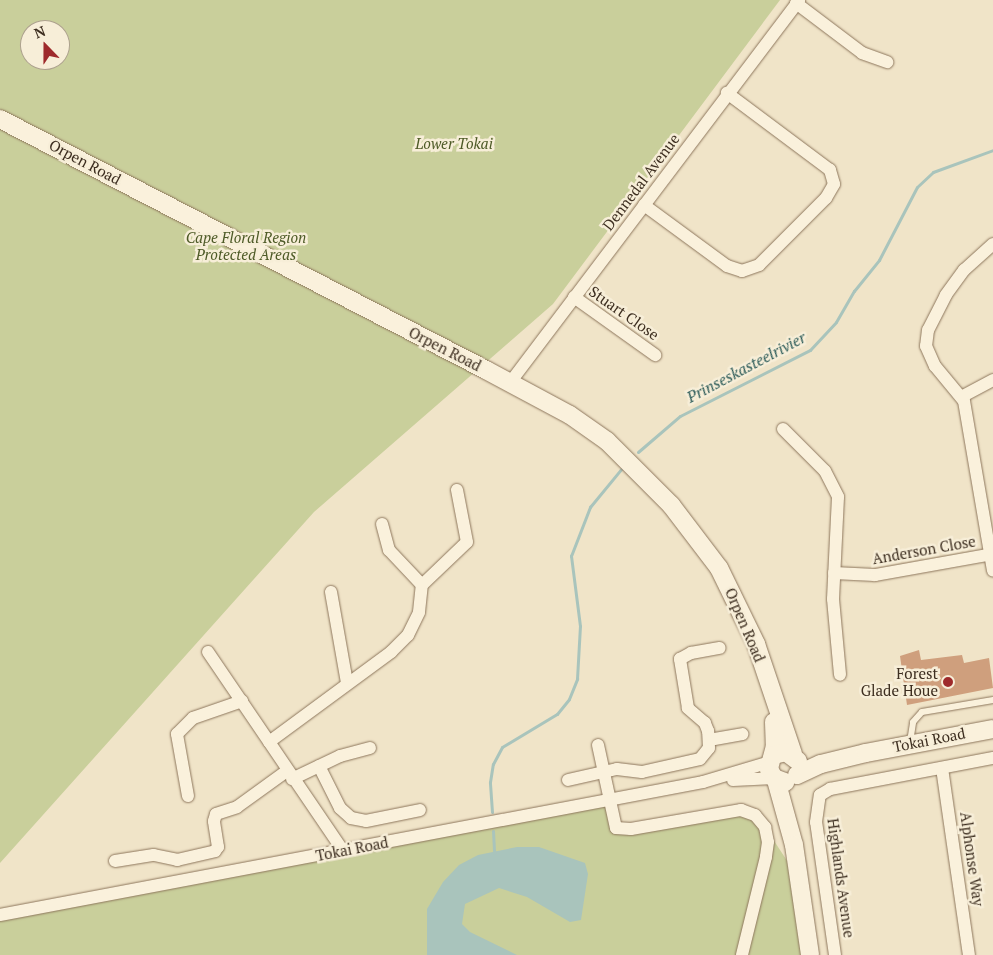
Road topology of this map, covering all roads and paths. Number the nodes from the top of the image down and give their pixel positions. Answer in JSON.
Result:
{"nodes":[{"id":1,"x":797,"y":2,"type":"edge"},
{"id":2,"x":887,"y":62,"type":"dead end"},
{"id":3,"x":727,"y":93,"type":"junction"},
{"id":4,"x":0,"y":119,"type":"edge"},
{"id":5,"x":644,"y":204,"type":"junction"},
{"id":6,"x":993,"y":244,"type":"edge"},
{"id":7,"x":574,"y":297,"type":"junction"},
{"id":8,"x":655,"y":355,"type":"dead end"},
{"id":9,"x":993,"y":380,"type":"edge"},
{"id":10,"x":509,"y":384,"type":"junction"},
{"id":11,"x":963,"y":396,"type":"junction"},
{"id":12,"x":783,"y":429,"type":"dead end"},
{"id":13,"x":457,"y":490,"type":"dead end"},
{"id":14,"x":382,"y":524,"type":"dead end"},
{"id":15,"x":991,"y":554,"type":"edge"},
{"id":16,"x":993,"y":571,"type":"edge"},
{"id":17,"x":834,"y":573,"type":"junction"},
{"id":18,"x":422,"y":584,"type":"junction"},
{"id":19,"x":331,"y":592,"type":"dead end"},
{"id":20,"x":720,"y":648,"type":"dead end"},
{"id":21,"x":208,"y":652,"type":"dead end"},
{"id":22,"x":840,"y":675,"type":"dead end"},
{"id":23,"x":347,"y":683,"type":"junction"},
{"id":24,"x":993,"y":700,"type":"edge"},
{"id":25,"x":242,"y":701,"type":"junction"},
{"id":26,"x":772,"y":701,"type":"junction"},
{"id":27,"x":993,"y":729,"type":"edge"},
{"id":28,"x":742,"y":734,"type":"dead end"},
{"id":29,"x":710,"y":740,"type":"junction"},
{"id":30,"x":270,"y":742,"type":"junction"},
{"id":31,"x":910,"y":744,"type":"junction"},
{"id":32,"x":598,"y":745,"type":"dead end"},
{"id":33,"x":370,"y":748,"type":"dead end"},
{"id":34,"x":866,"y":753,"type":"junction"},
{"id":35,"x":794,"y":755,"type":"junction"},
{"id":36,"x":993,"y":758,"type":"edge"},
{"id":37,"x":320,"y":766,"type":"junction"},
{"id":38,"x":942,"y":768,"type":"junction"},
{"id":39,"x":773,"y":769,"type":"junction"},
{"id":40,"x":603,"y":773,"type":"junction"},
{"id":41,"x":290,"y":775,"type":"junction"},
{"id":42,"x":796,"y":776,"type":"junction"},
{"id":43,"x":568,"y":780,"type":"dead end"},
{"id":44,"x":188,"y":796,"type":"dead end"},
{"id":45,"x":607,"y":800,"type":"junction"},
{"id":46,"x":420,"y":810,"type":"dead end"},
{"id":47,"x":794,"y":845,"type":"junction"},
{"id":48,"x":343,"y":851,"type":"junction"},
{"id":49,"x":116,"y":861,"type":"dead end"},
{"id":50,"x":0,"y":915,"type":"edge"},
{"id":51,"x":742,"y":955,"type":"edge"},
{"id":52,"x":810,"y":955,"type":"edge"},
{"id":53,"x":835,"y":955,"type":"edge"},
{"id":54,"x":968,"y":955,"type":"edge"}],
"edges":[{"from":1,"to":2,"type":"street"},
{"from":1,"to":3,"type":"street","name":"Dennedal Avenue"},
{"from":3,"to":5,"type":"street","name":"Dennedal Avenue"},
{"from":3,"to":5,"type":"street"},
{"from":4,"to":10,"type":"main road","name":"Orpen Road"},
{"from":5,"to":7,"type":"street","name":"Dennedal Avenue"},
{"from":6,"to":11,"type":"street"},
{"from":7,"to":8,"type":"street","name":"Stuart Close"},
{"from":7,"to":10,"type":"street","name":"Dennedal Avenue"},
{"from":9,"to":11,"type":"street"},
{"from":10,"to":26,"type":"main road","name":"Orpen Road"},
{"from":11,"to":15,"type":"street"},
{"from":12,"to":17,"type":"street"},
{"from":13,"to":18,"type":"street"},
{"from":14,"to":18,"type":"street"},
{"from":15,"to":16,"type":"street"},
{"from":15,"to":17,"type":"street","name":"Anderson Close"},
{"from":17,"to":22,"type":"street"},
{"from":18,"to":23,"type":"street"},
{"from":19,"to":23,"type":"street"},
{"from":20,"to":29,"type":"street"},
{"from":21,"to":25,"type":"street"},
{"from":23,"to":30,"type":"street"},
{"from":24,"to":31,"type":"lane"},
{"from":25,"to":30,"type":"street"},
{"from":25,"to":44,"type":"street"},
{"from":26,"to":35,"type":"main road","name":"Orpen Road"},
{"from":26,"to":39,"type":"main road","name":"Orpen Road"},
{"from":27,"to":31,"type":"main road","name":"Tokai Road"},
{"from":28,"to":29,"type":"street"},
{"from":29,"to":40,"type":"street"},
{"from":30,"to":41,"type":"street"},
{"from":31,"to":34,"type":"main road","name":"Tokai Road"},
{"from":32,"to":40,"type":"street"},
{"from":33,"to":37,"type":"street"},
{"from":34,"to":35,"type":"main road","name":"Tokai Road"},
{"from":34,"to":42,"type":"main road","name":"Tokai Road"},
{"from":35,"to":39,"type":"main road"},
{"from":35,"to":42,"type":"main road"},
{"from":36,"to":38,"type":"street"},
{"from":37,"to":41,"type":"street"},
{"from":37,"to":46,"type":"street"},
{"from":38,"to":53,"type":"street","name":"Highlands Avenue"},
{"from":38,"to":54,"type":"street","name":"Alphonse Way"},
{"from":39,"to":42,"type":"main road"},
{"from":39,"to":45,"type":"street","name":"Tokai Road"},
{"from":39,"to":47,"type":"main road","name":"Orpen Road"},
{"from":40,"to":43,"type":"street"},
{"from":40,"to":45,"type":"street"},
{"from":41,"to":48,"type":"street"},
{"from":41,"to":49,"type":"street"},
{"from":42,"to":47,"type":"main road"},
{"from":45,"to":48,"type":"street","name":"Tokai Road"},
{"from":45,"to":51,"type":"street"},
{"from":47,"to":52,"type":"main road"},
{"from":48,"to":50,"type":"street","name":"Tokai Road"}]}
